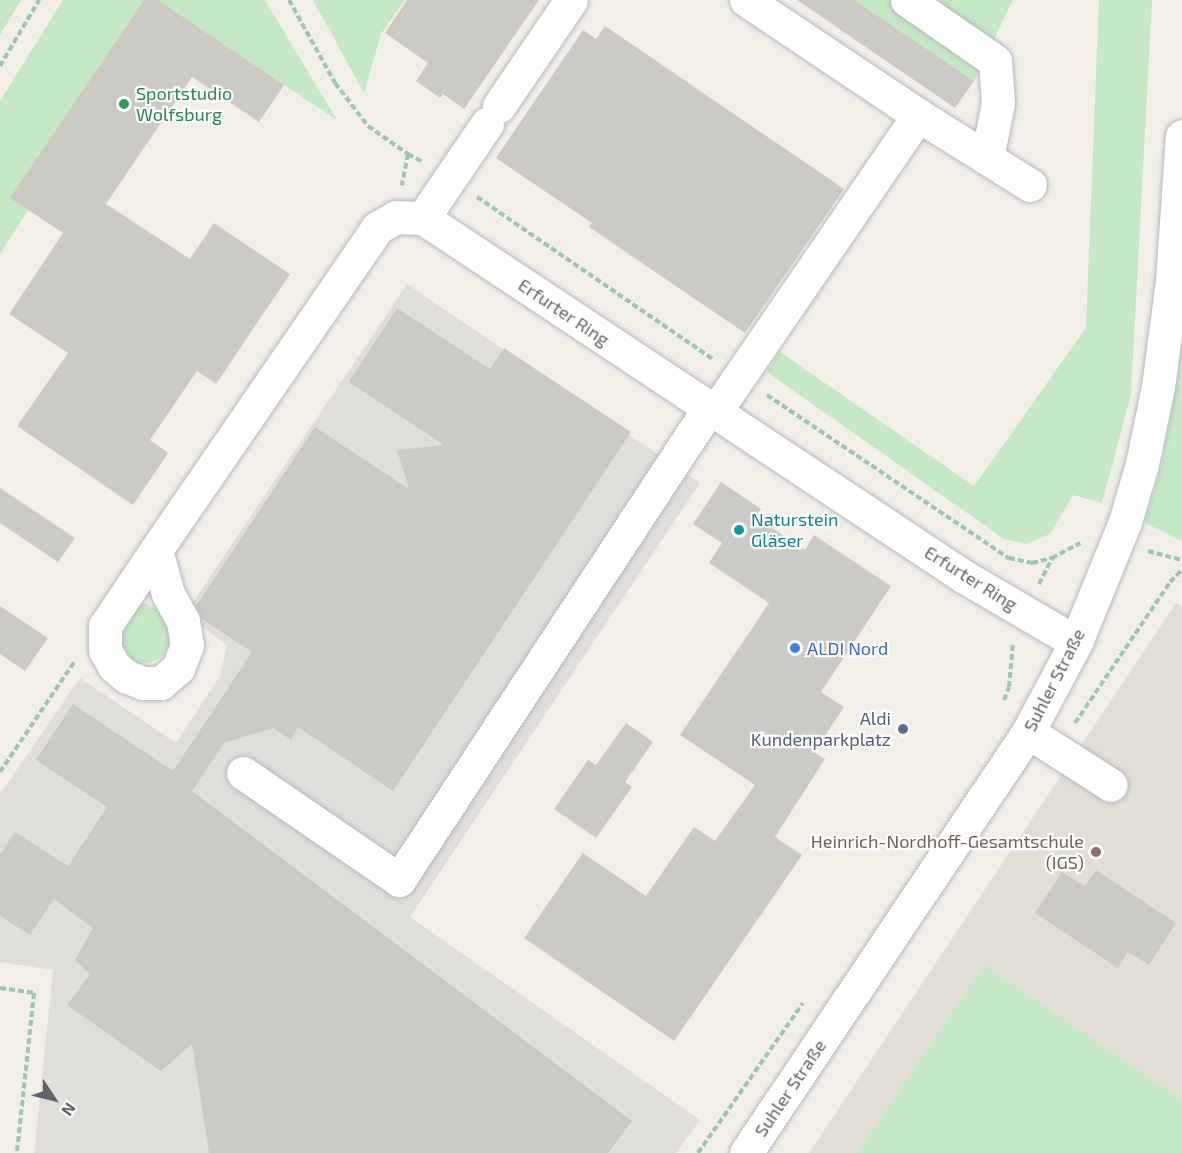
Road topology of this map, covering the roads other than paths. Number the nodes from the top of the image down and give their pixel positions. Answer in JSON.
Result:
{"nodes":[{"id":1,"x":571,"y":0,"type":"edge"},
{"id":2,"x":746,"y":0,"type":"edge"},
{"id":3,"x":907,"y":0,"type":"edge"},
{"id":4,"x":918,"y":115,"type":"junction"},
{"id":5,"x":1182,"y":136,"type":"edge"},
{"id":6,"x":987,"y":158,"type":"junction"},
{"id":7,"x":1030,"y":185,"type":"dead end"},
{"id":8,"x":410,"y":218,"type":"junction"},
{"id":9,"x":712,"y":410,"type":"junction"},
{"id":10,"x":156,"y":550,"type":"junction"},
{"id":11,"x":1076,"y":642,"type":"junction"},
{"id":12,"x":1028,"y":732,"type":"junction"},
{"id":13,"x":243,"y":774,"type":"dead end"},
{"id":14,"x":1111,"y":785,"type":"dead end"},
{"id":15,"x":746,"y":1153,"type":"edge"}],
"edges":[{"from":1,"to":8,"type":"street"},
{"from":2,"to":4,"type":"street"},
{"from":3,"to":6,"type":"street"},
{"from":4,"to":6,"type":"street"},
{"from":4,"to":9,"type":"street"},
{"from":5,"to":11,"type":"street","name":"Suhler Straße"},
{"from":6,"to":7,"type":"street"},
{"from":8,"to":9,"type":"street","name":"Erfurter Ring"},
{"from":8,"to":10,"type":"street"},
{"from":9,"to":11,"type":"street","name":"Erfurter Ring"},
{"from":9,"to":13,"type":"street"},
{"from":10,"to":10,"type":"street"},
{"from":11,"to":12,"type":"street","name":"Suhler Straße"},
{"from":12,"to":14,"type":"street"},
{"from":12,"to":15,"type":"street","name":"Suhler Straße"}]}
